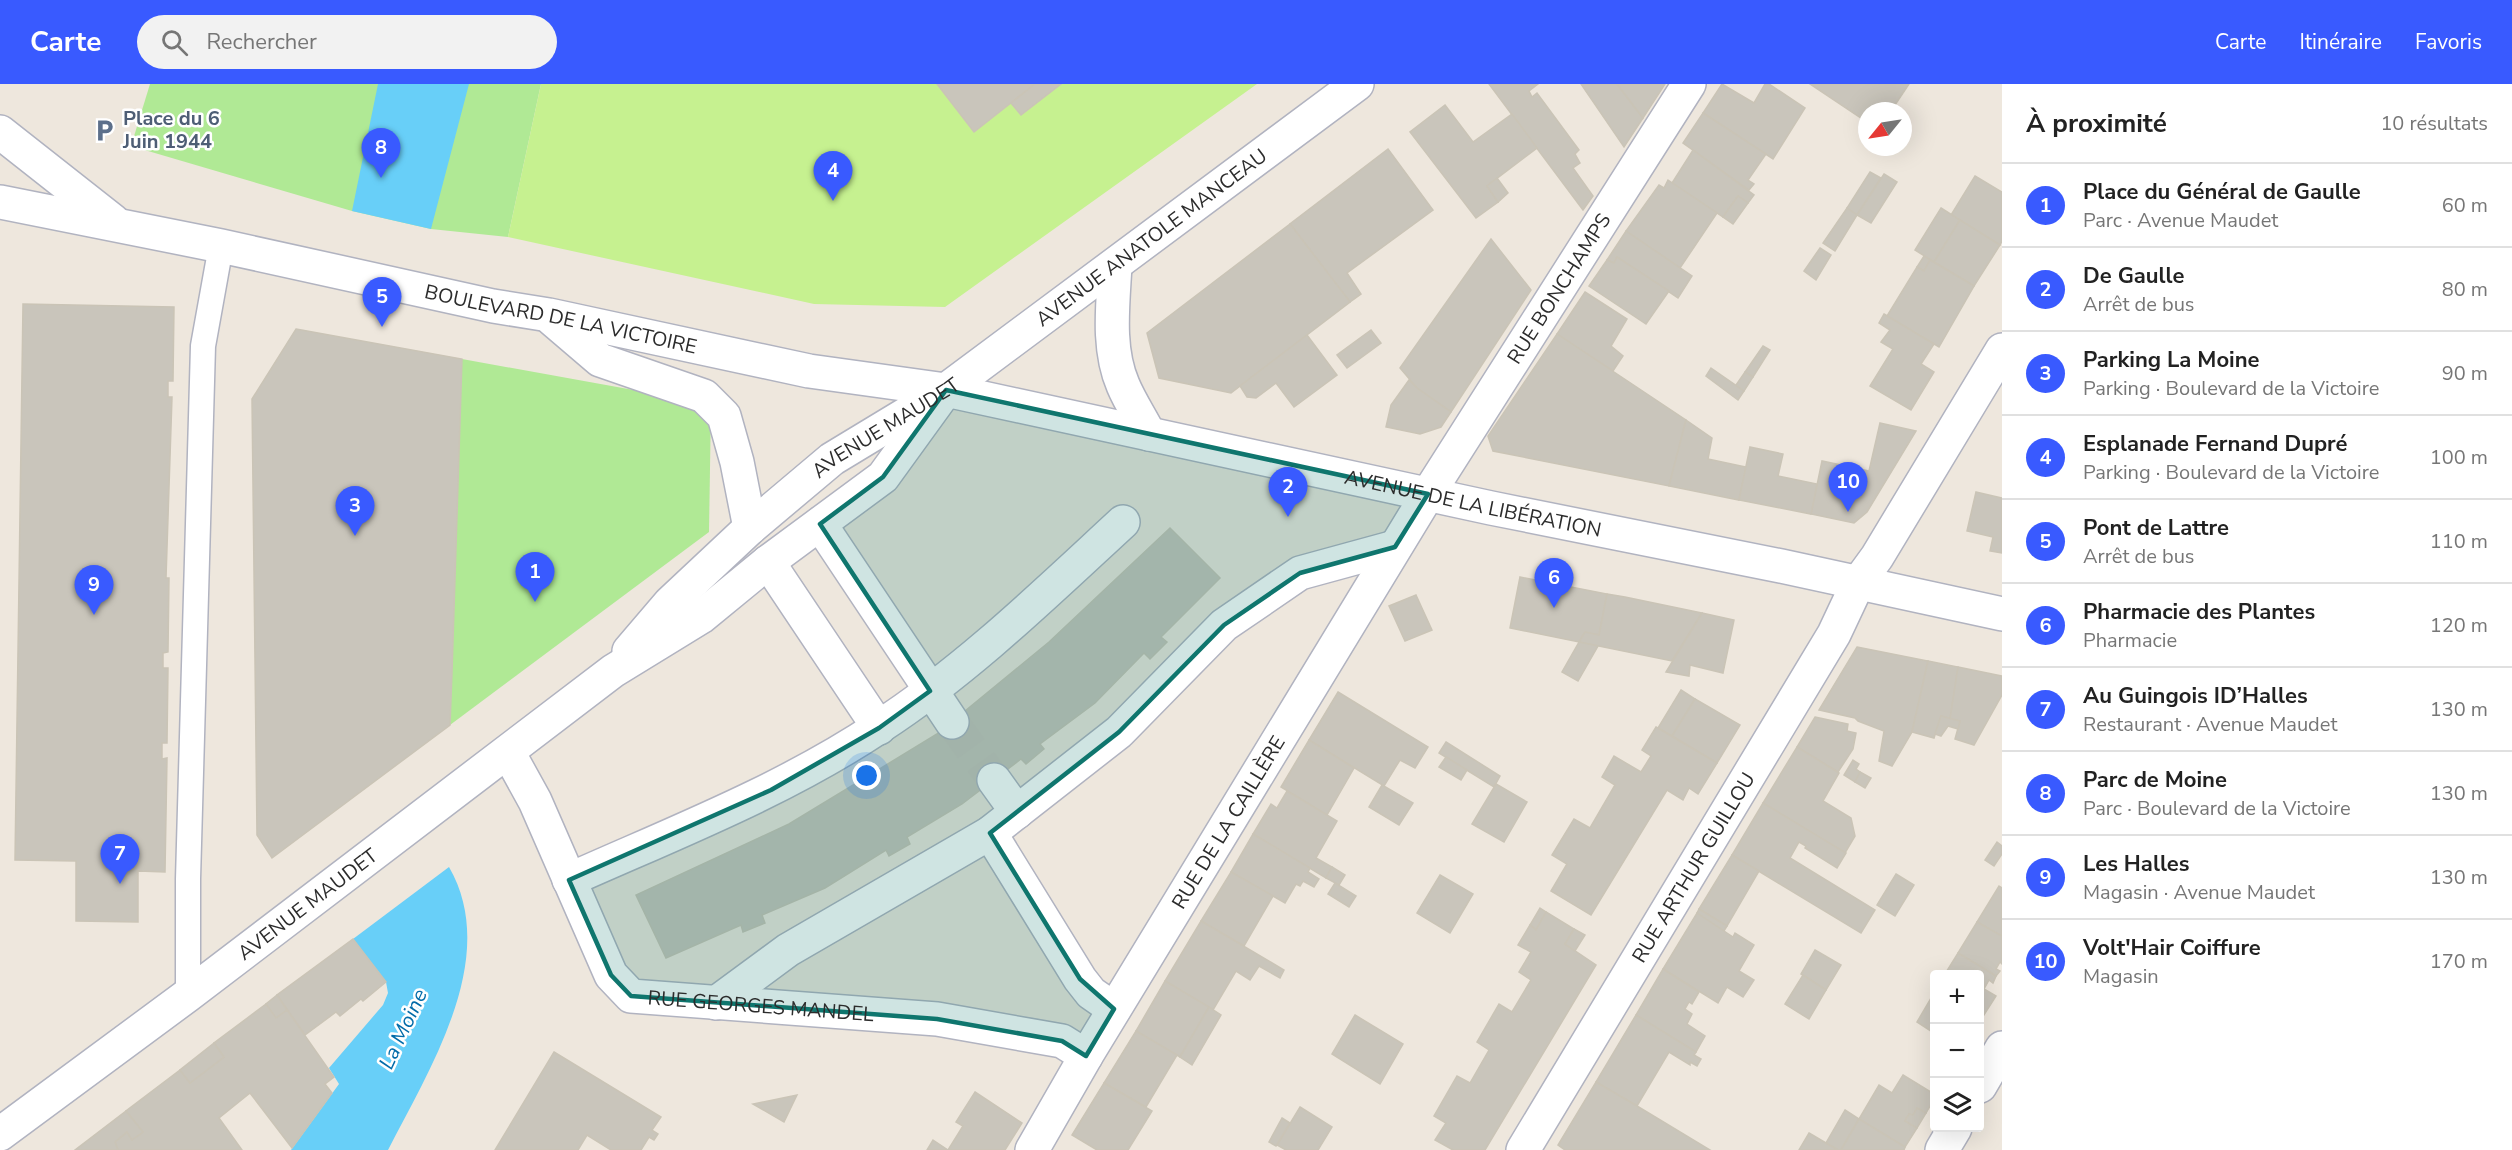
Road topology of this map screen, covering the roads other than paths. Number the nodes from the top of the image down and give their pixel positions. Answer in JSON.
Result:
{"nodes":[{"id":1,"x":1357,"y":84,"type":"edge"},
{"id":2,"x":1689,"y":84,"type":"edge"},
{"id":3,"x":0,"y":132,"type":"edge"},
{"id":4,"x":0,"y":202,"type":"edge"},
{"id":5,"x":120,"y":226,"type":"junction"},
{"id":6,"x":221,"y":246,"type":"junction"},
{"id":7,"x":1115,"y":265,"type":"junction"},
{"id":8,"x":549,"y":315,"type":"junction"},
{"id":9,"x":2002,"y":350,"type":"edge"},
{"id":10,"x":946,"y":390,"type":"junction"},
{"id":11,"x":1149,"y":434,"type":"junction"},
{"id":12,"x":1428,"y":494,"type":"junction"},
{"id":13,"x":1123,"y":522,"type":"dead end"},
{"id":14,"x":820,"y":524,"type":"junction"},
{"id":15,"x":750,"y":528,"type":"junction"},
{"id":16,"x":1395,"y":547,"type":"junction"},
{"id":17,"x":768,"y":562,"type":"junction"},
{"id":18,"x":1858,"y":583,"type":"junction"},
{"id":19,"x":2002,"y":614,"type":"edge"},
{"id":20,"x":613,"y":671,"type":"junction"},
{"id":21,"x":930,"y":691,"type":"junction"},
{"id":22,"x":952,"y":722,"type":"tunnel mouth"},
{"id":23,"x":879,"y":728,"type":"junction"},
{"id":24,"x":508,"y":752,"type":"junction"},
{"id":25,"x":994,"y":780,"type":"tunnel mouth"},
{"id":26,"x":1017,"y":812,"type":"junction"},
{"id":27,"x":990,"y":833,"type":"junction"},
{"id":28,"x":569,"y":880,"type":"junction"},
{"id":29,"x":188,"y":995,"type":"junction"},
{"id":30,"x":716,"y":1003,"type":"junction"},
{"id":31,"x":1114,"y":1009,"type":"junction"},
{"id":32,"x":2002,"y":1048,"type":"edge"},
{"id":33,"x":1086,"y":1056,"type":"junction"},
{"id":34,"x":1984,"y":1079,"type":"edge"},
{"id":35,"x":1953,"y":1132,"type":"edge"},
{"id":36,"x":0,"y":1134,"type":"edge"},
{"id":37,"x":1032,"y":1150,"type":"edge"},
{"id":38,"x":1523,"y":1150,"type":"edge"},
{"id":39,"x":1942,"y":1150,"type":"edge"}],
"edges":[{"from":1,"to":7,"type":"street","name":"AVENUE ANATOLE MANCEAU"},
{"from":2,"to":12,"type":"street","name":"RUE BONCHAMPS"},
{"from":3,"to":5,"type":"street"},
{"from":4,"to":5,"type":"street","name":"BOULEVARD DE LA VICTOIRE"},
{"from":5,"to":6,"type":"street","name":"BOULEVARD DE LA VICTOIRE"},
{"from":6,"to":8,"type":"street","name":"BOULEVARD DE LA VICTOIRE"},
{"from":6,"to":29,"type":"lane"},
{"from":7,"to":10,"type":"street","name":"AVENUE ANATOLE MANCEAU"},
{"from":7,"to":11,"type":"street"},
{"from":8,"to":10,"type":"street","name":"BOULEVARD DE LA VICTOIRE"},
{"from":8,"to":15,"type":"street"},
{"from":9,"to":18,"type":"street","name":"RUE ARTHUR GUILLOU"},
{"from":10,"to":11,"type":"street","name":"AVENUE DE LA LIBÉRATION"},
{"from":10,"to":14,"type":"street","name":"AVENUE MAUDET"},
{"from":10,"to":15,"type":"street","name":"AVENUE MAUDET"},
{"from":11,"to":12,"type":"street","name":"AVENUE DE LA LIBÉRATION"},
{"from":12,"to":16,"type":"street","name":"RUE DE LA CAILLÈRE"},
{"from":12,"to":18,"type":"street","name":"AVENUE DE LA LIBÉRATION"},
{"from":13,"to":21,"type":"street"},
{"from":14,"to":17,"type":"street","name":"AVENUE MAUDET"},
{"from":14,"to":21,"type":"street"},
{"from":15,"to":20,"type":"street","name":"AVENUE MAUDET"},
{"from":16,"to":26,"type":"street"},
{"from":16,"to":31,"type":"street","name":"RUE DE LA CAILLÈRE"},
{"from":17,"to":20,"type":"street","name":"AVENUE MAUDET"},
{"from":17,"to":23,"type":"street"},
{"from":18,"to":19,"type":"street","name":"AVENUE DE LA LIBÉRATION"},
{"from":18,"to":38,"type":"street","name":"RUE ARTHUR GUILLOU"},
{"from":20,"to":24,"type":"street","name":"AVENUE MAUDET"},
{"from":21,"to":22,"type":"street"},
{"from":21,"to":23,"type":"street"},
{"from":23,"to":28,"type":"street"},
{"from":24,"to":28,"type":"street","name":"RUE GEORGES MANDEL"},
{"from":24,"to":29,"type":"street","name":"AVENUE MAUDET"},
{"from":25,"to":26,"type":"street"},
{"from":26,"to":27,"type":"street"},
{"from":27,"to":30,"type":"street"},
{"from":27,"to":31,"type":"street"},
{"from":28,"to":30,"type":"street","name":"RUE GEORGES MANDEL"},
{"from":29,"to":36,"type":"street","name":"AVENUE MAUDET"},
{"from":30,"to":33,"type":"street","name":"RUE GEORGES MANDEL"},
{"from":31,"to":33,"type":"street","name":"RUE DE LA CAILLÈRE"},
{"from":32,"to":34,"type":"street"},
{"from":33,"to":37,"type":"street","name":"RUE DE LA CAILLÈRE"},
{"from":35,"to":39,"type":"street"}]}
